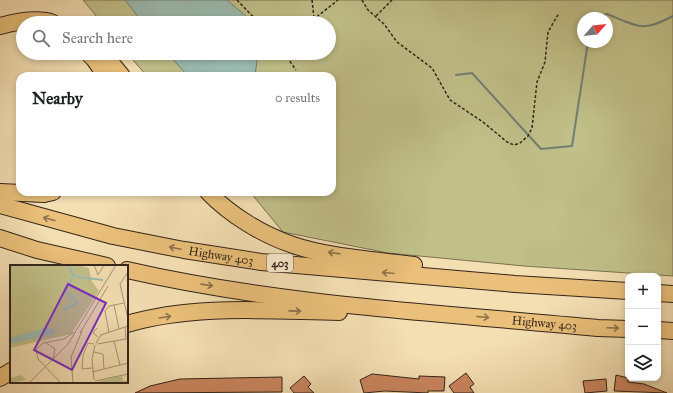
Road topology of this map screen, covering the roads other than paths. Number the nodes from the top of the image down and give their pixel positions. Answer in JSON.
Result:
{"nodes":[{"id":1,"x":16,"y":23,"type":"edge"},
{"id":2,"x":0,"y":26,"type":"edge"},
{"id":3,"x":16,"y":33,"type":"edge"},
{"id":4,"x":0,"y":38,"type":"edge"},
{"id":5,"x":95,"y":60,"type":"edge"},
{"id":6,"x":109,"y":60,"type":"edge"},
{"id":7,"x":103,"y":72,"type":"edge"},
{"id":8,"x":119,"y":72,"type":"edge"},
{"id":9,"x":0,"y":192,"type":"edge"},
{"id":10,"x":16,"y":193,"type":"edge"},
{"id":11,"x":213,"y":196,"type":"edge"},
{"id":12,"x":0,"y":205,"type":"edge"},
{"id":13,"x":0,"y":238,"type":"edge"},
{"id":14,"x":103,"y":265,"type":"edge"},
{"id":15,"x":128,"y":270,"type":"edge"},
{"id":16,"x":566,"y":287,"type":"junction"},
{"id":17,"x":625,"y":290,"type":"edge"},
{"id":18,"x":661,"y":293,"type":"edge"},
{"id":19,"x":673,"y":294,"type":"edge"},
{"id":20,"x":444,"y":313,"type":"junction"},
{"id":21,"x":128,"y":324,"type":"edge"},
{"id":22,"x":625,"y":329,"type":"edge"},
{"id":23,"x":661,"y":330,"type":"edge"},
{"id":24,"x":673,"y":331,"type":"edge"},
{"id":25,"x":10,"y":372,"type":"edge"},
{"id":26,"x":0,"y":378,"type":"edge"}],
"edges":[{"from":1,"to":2,"type":"highway"},
{"from":3,"to":4,"type":"highway"},
{"from":5,"to":7,"type":"highway"},
{"from":6,"to":8,"type":"highway"},
{"from":9,"to":10,"type":"highway"},
{"from":16,"to":11,"type":"highway","one_way":true},
{"from":16,"to":12,"type":"highway","name":"Highway 403","number":"403","one_way":true},
{"from":13,"to":14,"type":"highway"},
{"from":15,"to":20,"type":"highway","name":"Highway 403","one_way":true},
{"from":16,"to":17,"type":"highway","number":"403"},
{"from":18,"to":19,"type":"highway"},
{"from":21,"to":20,"type":"highway","one_way":true},
{"from":20,"to":22,"type":"highway","name":"Highway 403","one_way":true},
{"from":23,"to":24,"type":"highway"},
{"from":25,"to":26,"type":"highway"}]}
